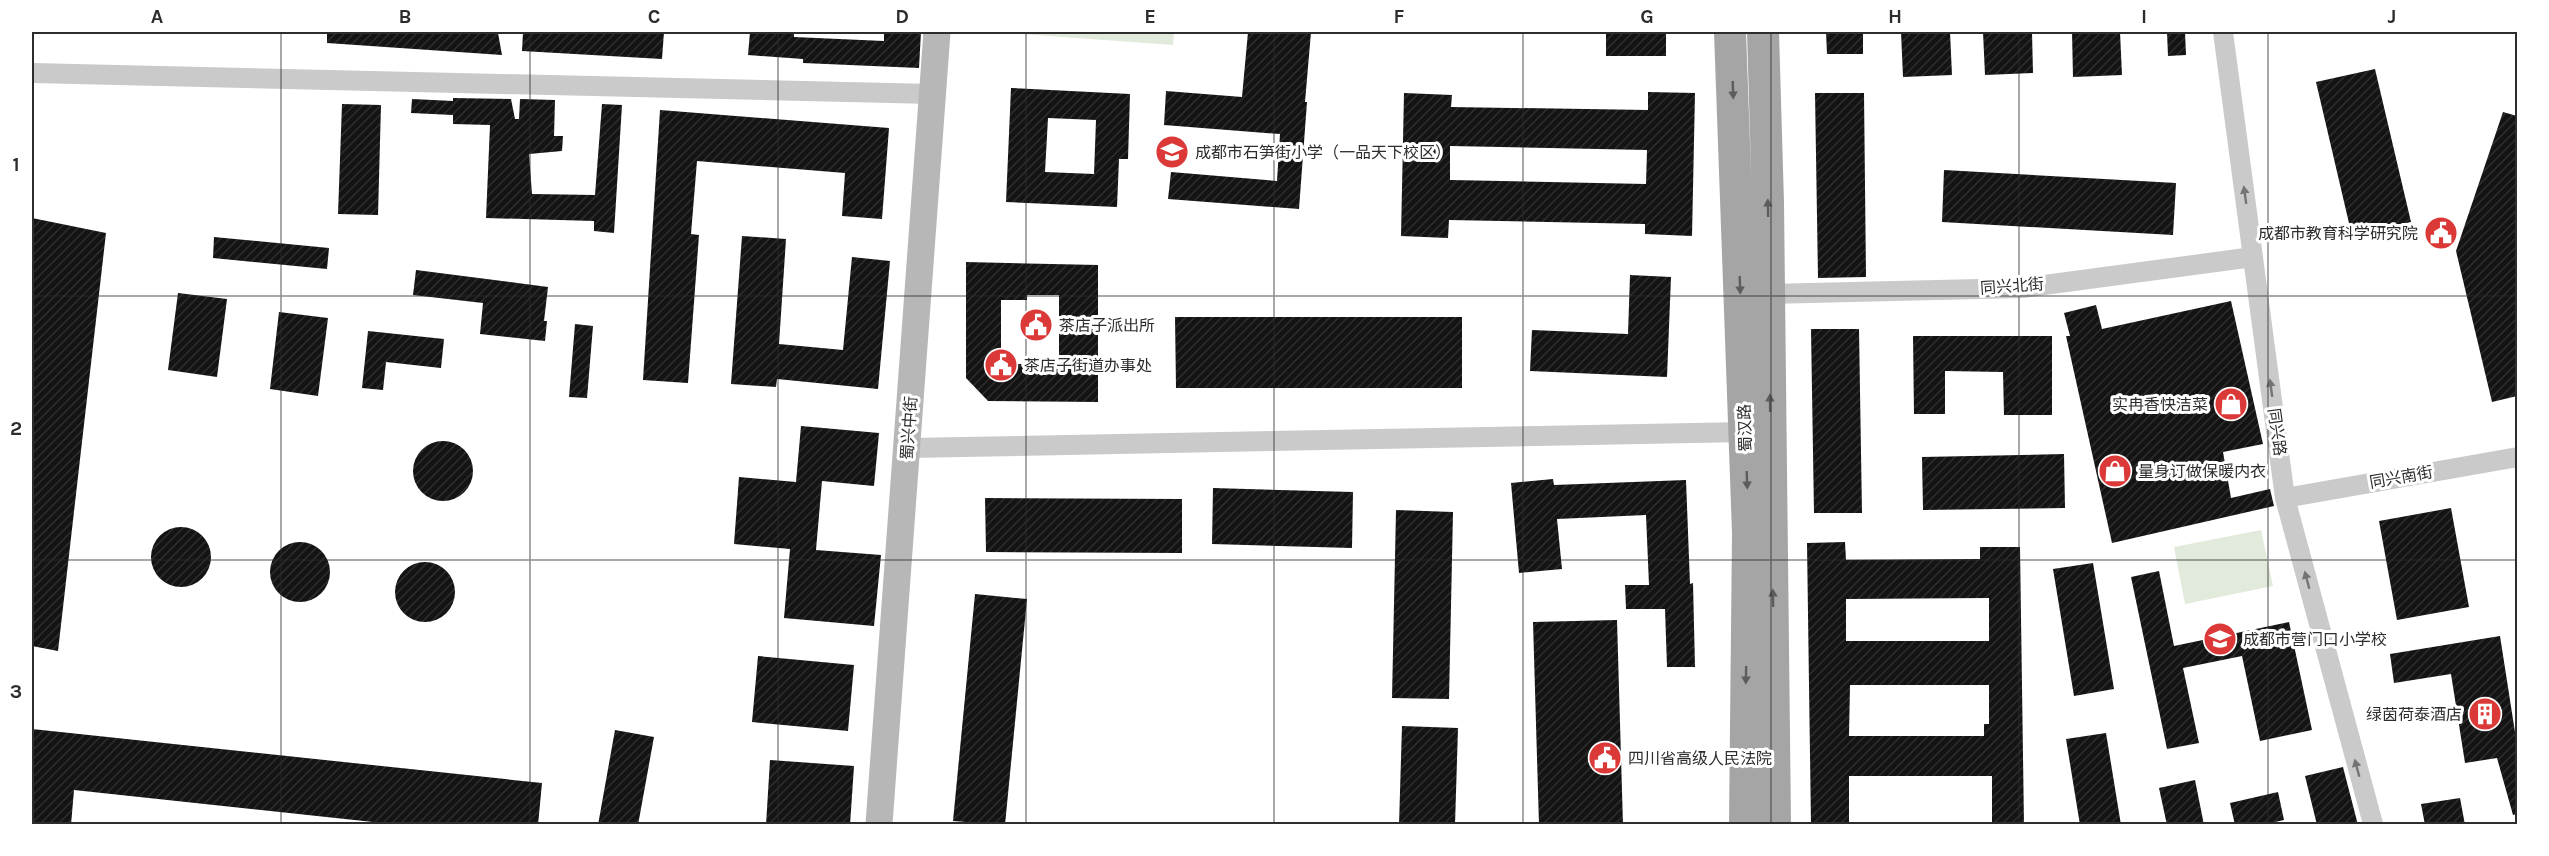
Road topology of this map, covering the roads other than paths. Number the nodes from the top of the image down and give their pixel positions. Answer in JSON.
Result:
{"nodes":[{"id":1,"x":937,"y":32,"type":"edge"},
{"id":2,"x":1730,"y":32,"type":"edge"},
{"id":3,"x":1763,"y":32,"type":"edge"},
{"id":4,"x":2223,"y":32,"type":"edge"},
{"id":5,"x":32,"y":73,"type":"edge"},
{"id":6,"x":932,"y":94,"type":"junction"},
{"id":7,"x":2253,"y":257,"type":"junction"},
{"id":8,"x":1769,"y":294,"type":"junction"},
{"id":9,"x":1745,"y":432,"type":"junction"},
{"id":10,"x":908,"y":448,"type":"junction"},
{"id":11,"x":2517,"y":457,"type":"edge"},
{"id":12,"x":2285,"y":498,"type":"junction"},
{"id":13,"x":879,"y":825,"type":"edge"},
{"id":14,"x":1745,"y":825,"type":"edge"},
{"id":15,"x":1775,"y":825,"type":"edge"},
{"id":16,"x":2373,"y":825,"type":"edge"}],
"edges":[{"from":1,"to":6,"type":"street","name":"蜀兴中街"},
{"from":2,"to":9,"type":"main road","name":"蜀汉路","one_way":true},
{"from":8,"to":3,"type":"main road","name":"蜀汉路","one_way":true},
{"from":7,"to":4,"type":"street","name":"同兴路","one_way":true},
{"from":5,"to":6,"type":"street"},
{"from":6,"to":10,"type":"street","name":"蜀兴中街"},
{"from":7,"to":8,"type":"street","name":"同兴北街"},
{"from":12,"to":7,"type":"street","name":"同兴路","one_way":true},
{"from":15,"to":8,"type":"main road","name":"蜀汉路","one_way":true},
{"from":9,"to":10,"type":"street"},
{"from":9,"to":14,"type":"main road","name":"蜀汉路","one_way":true},
{"from":10,"to":13,"type":"street","name":"蜀兴中街"},
{"from":11,"to":12,"type":"street","name":"同兴南街"},
{"from":16,"to":12,"type":"street","name":"同兴路","one_way":true}]}
